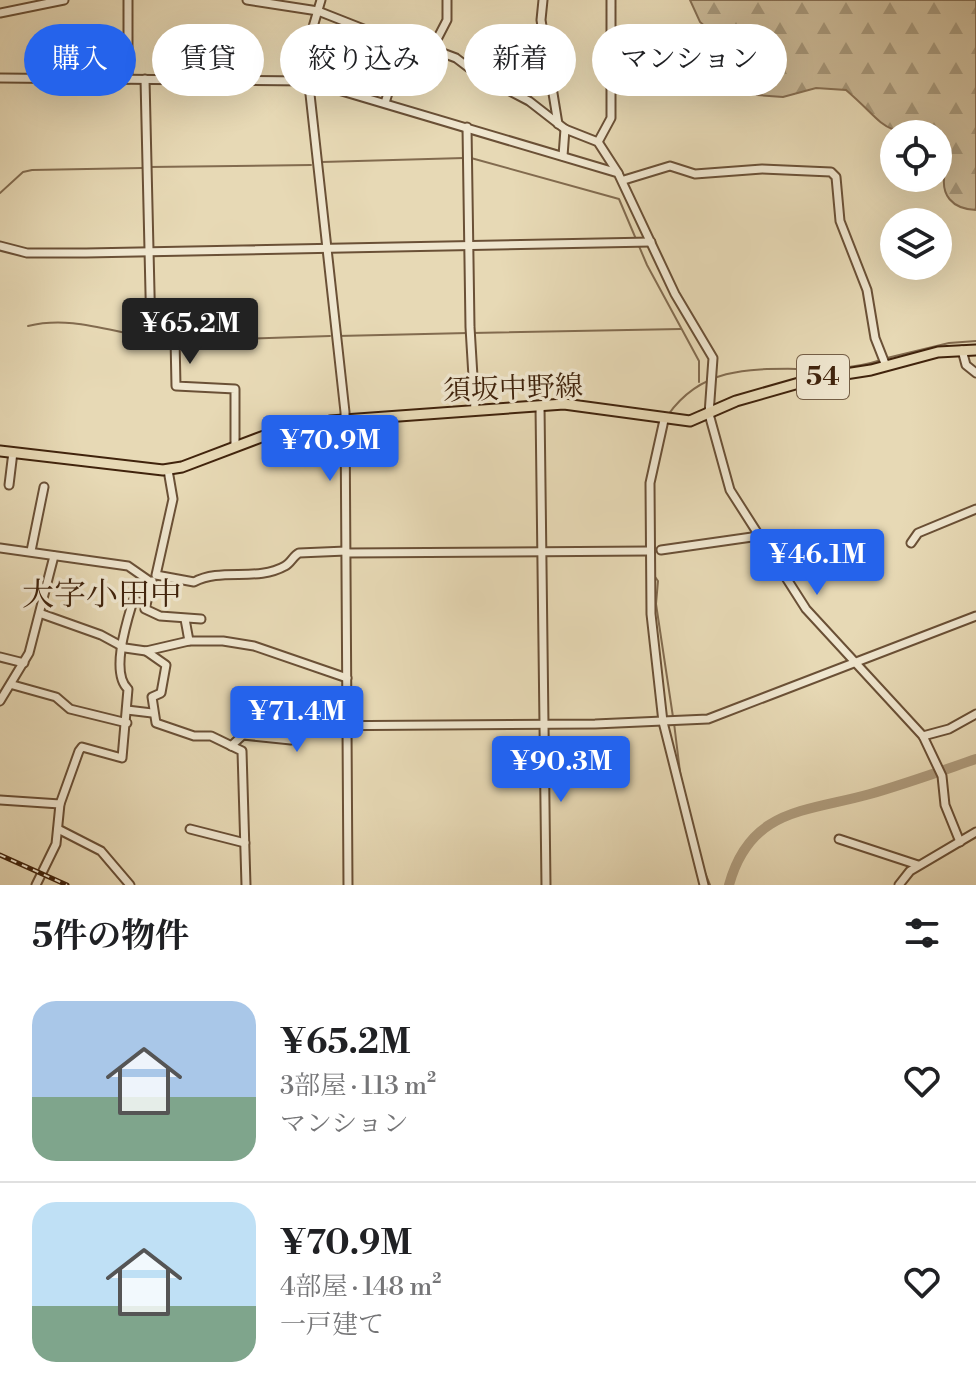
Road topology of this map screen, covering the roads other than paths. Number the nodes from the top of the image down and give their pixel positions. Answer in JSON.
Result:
{"nodes":[{"id":1,"x":64,"y":0,"type":"edge"},
{"id":2,"x":128,"y":0,"type":"edge"},
{"id":3,"x":247,"y":0,"type":"edge"},
{"id":4,"x":321,"y":0,"type":"edge"},
{"id":5,"x":447,"y":0,"type":"edge"},
{"id":6,"x":543,"y":0,"type":"edge"},
{"id":7,"x":611,"y":0,"type":"edge"},
{"id":8,"x":318,"y":11,"type":"junction"},
{"id":9,"x":0,"y":13,"type":"edge"},
{"id":10,"x":128,"y":24,"type":"edge"},
{"id":11,"x":314,"y":24,"type":"edge"},
{"id":12,"x":351,"y":24,"type":"edge"},
{"id":13,"x":445,"y":24,"type":"edge"},
{"id":14,"x":448,"y":55,"type":"edge"},
{"id":15,"x":0,"y":78,"type":"edge"},
{"id":16,"x":24,"y":78,"type":"edge"},
{"id":17,"x":136,"y":79,"type":"edge"},
{"id":18,"x":145,"y":79,"type":"junction"},
{"id":19,"x":280,"y":81,"type":"edge"},
{"id":20,"x":310,"y":96,"type":"edge"},
{"id":21,"x":360,"y":96,"type":"edge"},
{"id":22,"x":387,"y":96,"type":"edge"},
{"id":23,"x":385,"y":103,"type":"junction"},
{"id":24,"x":467,"y":127,"type":"junction"},
{"id":25,"x":562,"y":127,"type":"junction"},
{"id":26,"x":598,"y":142,"type":"junction"},
{"id":27,"x":563,"y":156,"type":"junction"},
{"id":28,"x":618,"y":173,"type":"junction"},
{"id":29,"x":624,"y":180,"type":"junction"},
{"id":30,"x":651,"y":242,"type":"junction"},
{"id":31,"x":0,"y":246,"type":"edge"},
{"id":32,"x":468,"y":247,"type":"junction"},
{"id":33,"x":327,"y":248,"type":"junction"},
{"id":34,"x":148,"y":251,"type":"junction"},
{"id":35,"x":962,"y":350,"type":"junction"},
{"id":36,"x":976,"y":350,"type":"edge"},
{"id":37,"x":884,"y":361,"type":"junction"},
{"id":38,"x":976,"y":373,"type":"edge"},
{"id":39,"x":540,"y":406,"type":"junction"},
{"id":40,"x":475,"y":410,"type":"junction"},
{"id":41,"x":709,"y":414,"type":"junction"},
{"id":42,"x":344,"y":420,"type":"junction"},
{"id":43,"x":669,"y":421,"type":"junction"},
{"id":44,"x":235,"y":446,"type":"junction"},
{"id":45,"x":0,"y":451,"type":"edge"},
{"id":46,"x":13,"y":452,"type":"junction"},
{"id":47,"x":168,"y":470,"type":"junction"},
{"id":48,"x":9,"y":485,"type":"dead end"},
{"id":49,"x":44,"y":487,"type":"dead end"},
{"id":50,"x":976,"y":509,"type":"edge"},
{"id":51,"x":759,"y":536,"type":"junction"},
{"id":52,"x":911,"y":543,"type":"dead end"},
{"id":53,"x":0,"y":548,"type":"edge"},
{"id":54,"x":661,"y":550,"type":"dead end"},
{"id":55,"x":31,"y":551,"type":"junction"},
{"id":56,"x":542,"y":551,"type":"junction"},
{"id":57,"x":649,"y":551,"type":"junction"},
{"id":58,"x":346,"y":552,"type":"junction"},
{"id":59,"x":54,"y":556,"type":"junction"},
{"id":60,"x":156,"y":575,"type":"junction"},
{"id":61,"x":151,"y":582,"type":"junction"},
{"id":62,"x":146,"y":603,"type":"junction"},
{"id":63,"x":42,"y":614,"type":"junction"},
{"id":64,"x":976,"y":616,"type":"edge"},
{"id":65,"x":185,"y":619,"type":"junction"},
{"id":66,"x":201,"y":619,"type":"dead end"},
{"id":67,"x":189,"y":641,"type":"junction"},
{"id":68,"x":122,"y":648,"type":"junction"},
{"id":69,"x":146,"y":651,"type":"junction"},
{"id":70,"x":0,"y":657,"type":"edge"},
{"id":71,"x":24,"y":663,"type":"junction"},
{"id":72,"x":854,"y":664,"type":"junction"},
{"id":73,"x":347,"y":678,"type":"junction"},
{"id":74,"x":13,"y":685,"type":"junction"},
{"id":75,"x":0,"y":701,"type":"edge"},
{"id":76,"x":127,"y":710,"type":"junction"},
{"id":77,"x":152,"y":713,"type":"junction"},
{"id":78,"x":976,"y":714,"type":"edge"},
{"id":79,"x":664,"y":722,"type":"junction"},
{"id":80,"x":127,"y":723,"type":"junction"},
{"id":81,"x":544,"y":724,"type":"junction"},
{"id":82,"x":347,"y":725,"type":"junction"},
{"id":83,"x":923,"y":736,"type":"junction"},
{"id":84,"x":231,"y":746,"type":"junction"},
{"id":85,"x":0,"y":800,"type":"edge"},
{"id":86,"x":60,"y":804,"type":"junction"},
{"id":87,"x":58,"y":829,"type":"junction"},
{"id":88,"x":190,"y":829,"type":"dead end"},
{"id":89,"x":976,"y":832,"type":"edge"},
{"id":90,"x":839,"y":839,"type":"dead end"},
{"id":91,"x":960,"y":842,"type":"junction"},
{"id":92,"x":245,"y":843,"type":"junction"},
{"id":93,"x":918,"y":865,"type":"junction"},
{"id":94,"x":36,"y":885,"type":"edge"},
{"id":95,"x":130,"y":885,"type":"edge"},
{"id":96,"x":246,"y":885,"type":"edge"},
{"id":97,"x":348,"y":885,"type":"edge"},
{"id":98,"x":546,"y":885,"type":"edge"},
{"id":99,"x":704,"y":885,"type":"edge"},
{"id":100,"x":899,"y":885,"type":"edge"}],
"edges":[{"from":1,"to":9,"type":"street"},
{"from":2,"to":10,"type":"street"},
{"from":3,"to":8,"type":"street"},
{"from":4,"to":8,"type":"street"},
{"from":5,"to":13,"type":"street"},
{"from":6,"to":25,"type":"street"},
{"from":7,"to":26,"type":"street"},
{"from":8,"to":11,"type":"street"},
{"from":8,"to":12,"type":"street"},
{"from":14,"to":25,"type":"street"},
{"from":15,"to":16,"type":"street"},
{"from":17,"to":18,"type":"street"},
{"from":18,"to":19,"type":"street"},
{"from":18,"to":34,"type":"street"},
{"from":20,"to":33,"type":"street"},
{"from":21,"to":23,"type":"street"},
{"from":22,"to":23,"type":"street"},
{"from":23,"to":24,"type":"street"},
{"from":24,"to":27,"type":"street"},
{"from":24,"to":32,"type":"street"},
{"from":25,"to":26,"type":"street"},
{"from":25,"to":27,"type":"street"},
{"from":26,"to":28,"type":"street"},
{"from":27,"to":28,"type":"street"},
{"from":28,"to":29,"type":"street"},
{"from":29,"to":30,"type":"street"},
{"from":29,"to":37,"type":"street"},
{"from":30,"to":32,"type":"street"},
{"from":30,"to":41,"type":"street"},
{"from":31,"to":34,"type":"street"},
{"from":32,"to":33,"type":"street"},
{"from":32,"to":40,"type":"street"},
{"from":33,"to":34,"type":"street"},
{"from":33,"to":42,"type":"street"},
{"from":34,"to":44,"type":"street"},
{"from":35,"to":36,"type":"main road","name":"須坂中野線","number":"54"},
{"from":35,"to":37,"type":"main road","name":"須坂中野線","number":"54"},
{"from":35,"to":38,"type":"street"},
{"from":37,"to":41,"type":"main road","name":"須坂中野線","number":"54"},
{"from":39,"to":40,"type":"main road","name":"須坂中野線","number":"54"},
{"from":39,"to":43,"type":"main road","name":"須坂中野線","number":"54"},
{"from":39,"to":56,"type":"street"},
{"from":40,"to":42,"type":"main road","name":"須坂中野線","number":"54"},
{"from":41,"to":43,"type":"main road","name":"須坂中野線","number":"54"},
{"from":41,"to":51,"type":"street"},
{"from":42,"to":44,"type":"main road","name":"須坂中野線","number":"54"},
{"from":42,"to":58,"type":"street"},
{"from":43,"to":57,"type":"street"},
{"from":44,"to":47,"type":"main road","name":"須坂中野線","number":"54"},
{"from":45,"to":46,"type":"main road","name":"須坂中野線","number":"54"},
{"from":46,"to":47,"type":"main road","name":"須坂中野線","number":"54"},
{"from":46,"to":48,"type":"street"},
{"from":47,"to":60,"type":"street"},
{"from":49,"to":55,"type":"street"},
{"from":50,"to":52,"type":"street"},
{"from":51,"to":54,"type":"street"},
{"from":51,"to":72,"type":"street"},
{"from":53,"to":55,"type":"street"},
{"from":55,"to":59,"type":"street"},
{"from":56,"to":57,"type":"street"},
{"from":56,"to":58,"type":"street"},
{"from":56,"to":81,"type":"street"},
{"from":57,"to":79,"type":"street"},
{"from":58,"to":60,"type":"street"},
{"from":58,"to":73,"type":"street"},
{"from":59,"to":61,"type":"street"},
{"from":59,"to":63,"type":"street"},
{"from":60,"to":61,"type":"street"},
{"from":61,"to":62,"type":"street"},
{"from":62,"to":65,"type":"street"},
{"from":62,"to":68,"type":"street"},
{"from":63,"to":68,"type":"street"},
{"from":63,"to":71,"type":"street"},
{"from":64,"to":72,"type":"street"},
{"from":65,"to":66,"type":"street"},
{"from":65,"to":67,"type":"street"},
{"from":67,"to":69,"type":"street"},
{"from":67,"to":73,"type":"street"},
{"from":68,"to":69,"type":"street"},
{"from":68,"to":76,"type":"street"},
{"from":69,"to":77,"type":"street"},
{"from":70,"to":71,"type":"street"},
{"from":71,"to":74,"type":"street"},
{"from":72,"to":79,"type":"street"},
{"from":72,"to":83,"type":"street"},
{"from":73,"to":82,"type":"street"},
{"from":74,"to":75,"type":"street"},
{"from":74,"to":80,"type":"street"},
{"from":76,"to":77,"type":"street"},
{"from":76,"to":80,"type":"street"},
{"from":77,"to":84,"type":"street"},
{"from":78,"to":83,"type":"street"},
{"from":79,"to":81,"type":"street"},
{"from":79,"to":99,"type":"street"},
{"from":80,"to":86,"type":"street"},
{"from":81,"to":82,"type":"street"},
{"from":81,"to":98,"type":"street"},
{"from":82,"to":84,"type":"street"},
{"from":82,"to":97,"type":"street"},
{"from":83,"to":91,"type":"street"},
{"from":84,"to":92,"type":"street"},
{"from":85,"to":86,"type":"street"},
{"from":86,"to":87,"type":"street"},
{"from":87,"to":94,"type":"street"},
{"from":87,"to":95,"type":"street"},
{"from":88,"to":92,"type":"street"},
{"from":89,"to":91,"type":"street"},
{"from":90,"to":93,"type":"street"},
{"from":91,"to":93,"type":"street"},
{"from":92,"to":96,"type":"street"},
{"from":93,"to":100,"type":"street"}]}
